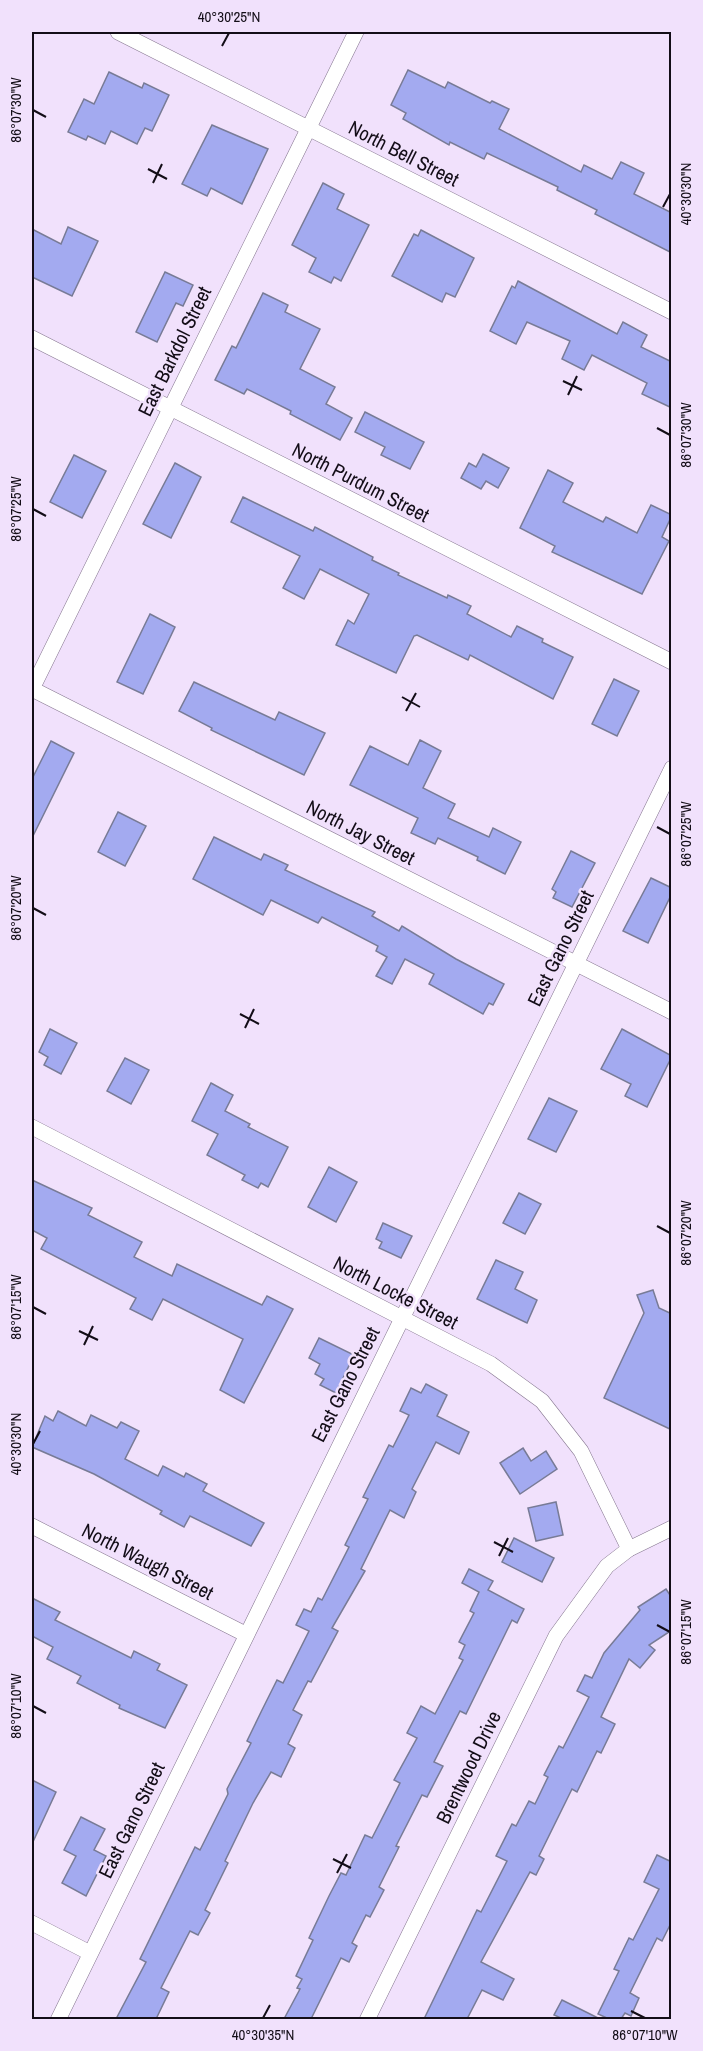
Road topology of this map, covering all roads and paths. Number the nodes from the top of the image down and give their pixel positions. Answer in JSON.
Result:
{"nodes":[{"id":1,"x":118,"y":32,"type":"edge"},
{"id":2,"x":356,"y":32,"type":"edge"},
{"id":3,"x":308,"y":127,"type":"junction"},
{"id":4,"x":672,"y":312,"type":"edge"},
{"id":5,"x":32,"y":338,"type":"edge"},
{"id":6,"x":169,"y":408,"type":"junction"},
{"id":7,"x":672,"y":662,"type":"edge"},
{"id":8,"x":32,"y":689,"type":"edge"},
{"id":9,"x":672,"y":768,"type":"edge"},
{"id":10,"x":577,"y":963,"type":"junction"},
{"id":11,"x":672,"y":1012,"type":"edge"},
{"id":12,"x":32,"y":1127,"type":"edge"},
{"id":13,"x":402,"y":1318,"type":"junction"},
{"id":14,"x":32,"y":1526,"type":"edge"},
{"id":15,"x":672,"y":1528,"type":"edge"},
{"id":16,"x":629,"y":1549,"type":"junction"},
{"id":17,"x":244,"y":1634,"type":"junction"},
{"id":18,"x":32,"y":1923,"type":"edge"},
{"id":19,"x":90,"y":1953,"type":"junction"},
{"id":20,"x":58,"y":2019,"type":"edge"},
{"id":21,"x":367,"y":2019,"type":"edge"}],
"edges":[{"from":1,"to":3,"type":"street","name":"North Bell Street"},
{"from":2,"to":3,"type":"street","name":"East Barkdol Street"},
{"from":3,"to":4,"type":"street","name":"North Bell Street"},
{"from":3,"to":6,"type":"street","name":"East Barkdol Street"},
{"from":5,"to":6,"type":"street","name":"North Purdum Street"},
{"from":6,"to":7,"type":"street","name":"North Purdum Street"},
{"from":6,"to":8,"type":"street","name":"East Barkdol Street"},
{"from":8,"to":10,"type":"street","name":"North Jay Street"},
{"from":9,"to":10,"type":"street","name":"East Gano Street"},
{"from":10,"to":11,"type":"street","name":"North Jay Street"},
{"from":10,"to":13,"type":"street","name":"East Gano Street"},
{"from":12,"to":13,"type":"street","name":"North Locke Street"},
{"from":13,"to":16,"type":"street","name":"North Locke Street"},
{"from":13,"to":17,"type":"street","name":"East Gano Street"},
{"from":14,"to":17,"type":"street","name":"North Waugh Street"},
{"from":15,"to":16,"type":"street"},
{"from":16,"to":21,"type":"street","name":"Brentwood Drive"},
{"from":17,"to":19,"type":"street","name":"East Gano Street"},
{"from":18,"to":19,"type":"street"},
{"from":19,"to":20,"type":"street","name":"East Gano Street"}]}
